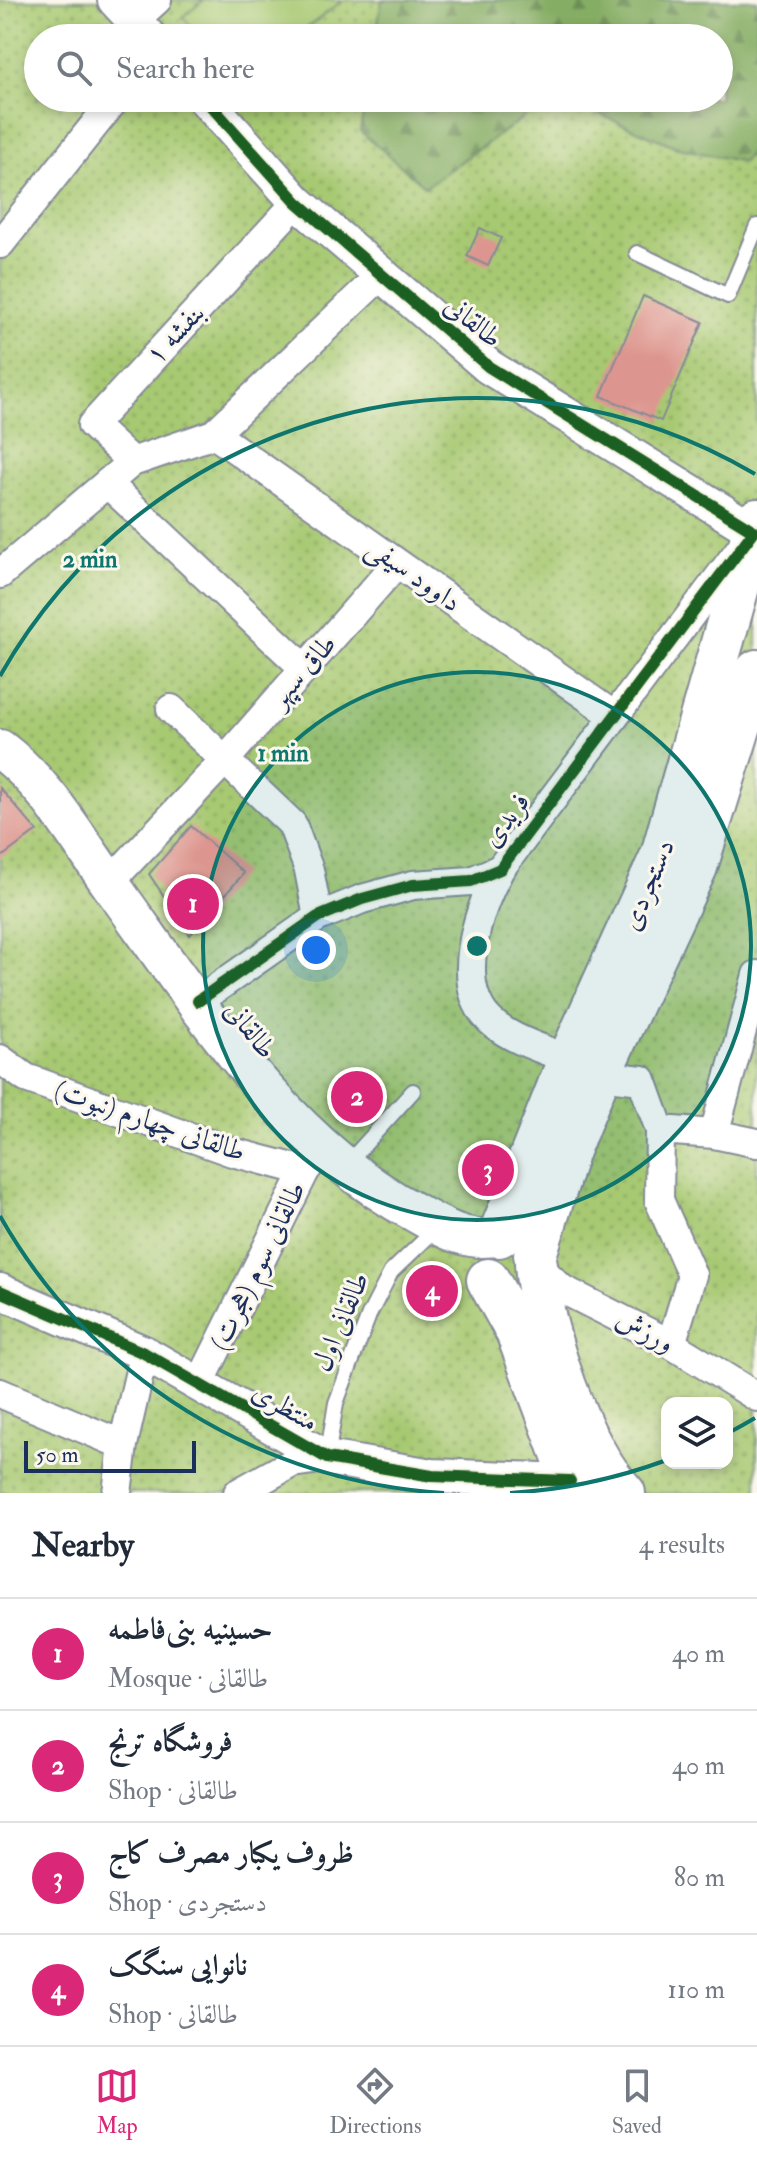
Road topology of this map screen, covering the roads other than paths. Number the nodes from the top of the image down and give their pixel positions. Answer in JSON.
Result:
{"nodes":[{"id":1,"x":105,"y":112,"type":"edge"},
{"id":2,"x":217,"y":112,"type":"edge"},
{"id":3,"x":297,"y":202,"type":"junction"},
{"id":4,"x":757,"y":226,"type":"edge"},
{"id":5,"x":0,"y":244,"type":"edge"},
{"id":6,"x":637,"y":253,"type":"dead end"},
{"id":7,"x":380,"y":276,"type":"junction"},
{"id":8,"x":214,"y":434,"type":"junction"},
{"id":9,"x":132,"y":462,"type":"junction"},
{"id":10,"x":107,"y":483,"type":"junction"},
{"id":11,"x":755,"y":526,"type":"edge"},
{"id":12,"x":397,"y":563,"type":"junction"},
{"id":13,"x":0,"y":574,"type":"edge"},
{"id":14,"x":305,"y":669,"type":"junction"},
{"id":15,"x":757,"y":671,"type":"edge"},
{"id":16,"x":171,"y":709,"type":"dead end"},
{"id":17,"x":613,"y":715,"type":"junction"},
{"id":18,"x":0,"y":749,"type":"edge"},
{"id":19,"x":225,"y":760,"type":"junction"},
{"id":20,"x":500,"y":869,"type":"junction"},
{"id":21,"x":109,"y":883,"type":"junction"},
{"id":22,"x":318,"y":917,"type":"junction"},
{"id":23,"x":757,"y":975,"type":"edge"},
{"id":24,"x":198,"y":1001,"type":"junction"},
{"id":25,"x":0,"y":1059,"type":"edge"},
{"id":26,"x":584,"y":1067,"type":"junction"},
{"id":27,"x":413,"y":1091,"type":"dead end"},
{"id":28,"x":660,"y":1130,"type":"junction"},
{"id":29,"x":714,"y":1134,"type":"junction"},
{"id":30,"x":757,"y":1143,"type":"edge"},
{"id":31,"x":324,"y":1163,"type":"junction"},
{"id":32,"x":439,"y":1226,"type":"junction"},
{"id":33,"x":535,"y":1260,"type":"junction"},
{"id":34,"x":490,"y":1263,"type":"junction"},
{"id":35,"x":0,"y":1291,"type":"edge"},
{"id":36,"x":671,"y":1344,"type":"junction"},
{"id":37,"x":144,"y":1353,"type":"junction"},
{"id":38,"x":199,"y":1385,"type":"junction"},
{"id":39,"x":0,"y":1393,"type":"edge"},
{"id":40,"x":757,"y":1397,"type":"edge"},
{"id":41,"x":123,"y":1445,"type":"junction"},
{"id":42,"x":327,"y":1458,"type":"junction"},
{"id":43,"x":573,"y":1487,"type":"edge"},
{"id":44,"x":117,"y":1493,"type":"edge"},
{"id":45,"x":238,"y":1493,"type":"edge"},
{"id":46,"x":624,"y":1493,"type":"edge"}],
"edges":[{"from":1,"to":5,"type":"street"},
{"from":2,"to":3,"type":"street","name":"طالقانی"},
{"from":3,"to":7,"type":"street","name":"طالقانی"},
{"from":3,"to":9,"type":"street","name":"بنفشه ۱"},
{"from":4,"to":6,"type":"lane"},
{"from":7,"to":8,"type":"street"},
{"from":7,"to":11,"type":"street","name":"طالقانی"},
{"from":8,"to":9,"type":"street"},
{"from":8,"to":12,"type":"street","name":"داوود سیفی"},
{"from":9,"to":10,"type":"street"},
{"from":10,"to":13,"type":"street"},
{"from":10,"to":14,"type":"street"},
{"from":11,"to":17,"type":"street","name":"فریدی"},
{"from":11,"to":26,"type":"main road","name":"دستجردی"},
{"from":12,"to":14,"type":"street","name":"طاق سپهر"},
{"from":12,"to":17,"type":"street","name":"داوود سیفی"},
{"from":14,"to":19,"type":"street","name":"طاق سپهر"},
{"from":15,"to":26,"type":"main road","name":"دستجردی"},
{"from":16,"to":19,"type":"street"},
{"from":17,"to":20,"type":"street","name":"فریدی"},
{"from":18,"to":21,"type":"main road","name":"طالقانی"},
{"from":19,"to":21,"type":"street","name":"طاق سپهر"},
{"from":19,"to":22,"type":"street"},
{"from":20,"to":22,"type":"street","name":"فریدی"},
{"from":20,"to":26,"type":"street"},
{"from":21,"to":24,"type":"main road","name":"طالقانی"},
{"from":22,"to":24,"type":"street","name":"فریدی"},
{"from":23,"to":29,"type":"street"},
{"from":24,"to":31,"type":"main road","name":"طالقانی"},
{"from":25,"to":31,"type":"street","name":"طالقانی چهارم (نبوت)"},
{"from":26,"to":28,"type":"street"},
{"from":26,"to":33,"type":"main road","name":"دستجردی"},
{"from":26,"to":34,"type":"main road","name":"دستجردی"},
{"from":27,"to":31,"type":"lane"},
{"from":28,"to":29,"type":"street"},
{"from":28,"to":36,"type":"street"},
{"from":29,"to":30,"type":"street"},
{"from":31,"to":32,"type":"main road","name":"طالقانی"},
{"from":31,"to":38,"type":"street","name":"طالقانی سوم (هجرت)"},
{"from":32,"to":34,"type":"main road","name":"طالقانی"},
{"from":32,"to":42,"type":"lane","name":"طالقانی اول"},
{"from":33,"to":34,"type":"main road"},
{"from":33,"to":36,"type":"street","name":"ورزش"},
{"from":33,"to":46,"type":"main road","name":"دستجردی"},
{"from":34,"to":43,"type":"main road"},
{"from":35,"to":37,"type":"street","name":"منتظری"},
{"from":36,"to":40,"type":"street","name":"ورزش"},
{"from":37,"to":38,"type":"street","name":"منتظری"},
{"from":37,"to":41,"type":"street"},
{"from":38,"to":42,"type":"street","name":"منتظری"},
{"from":39,"to":41,"type":"street"},
{"from":41,"to":44,"type":"street"},
{"from":42,"to":43,"type":"street","name":"منتظری"},
{"from":42,"to":45,"type":"street"}]}
